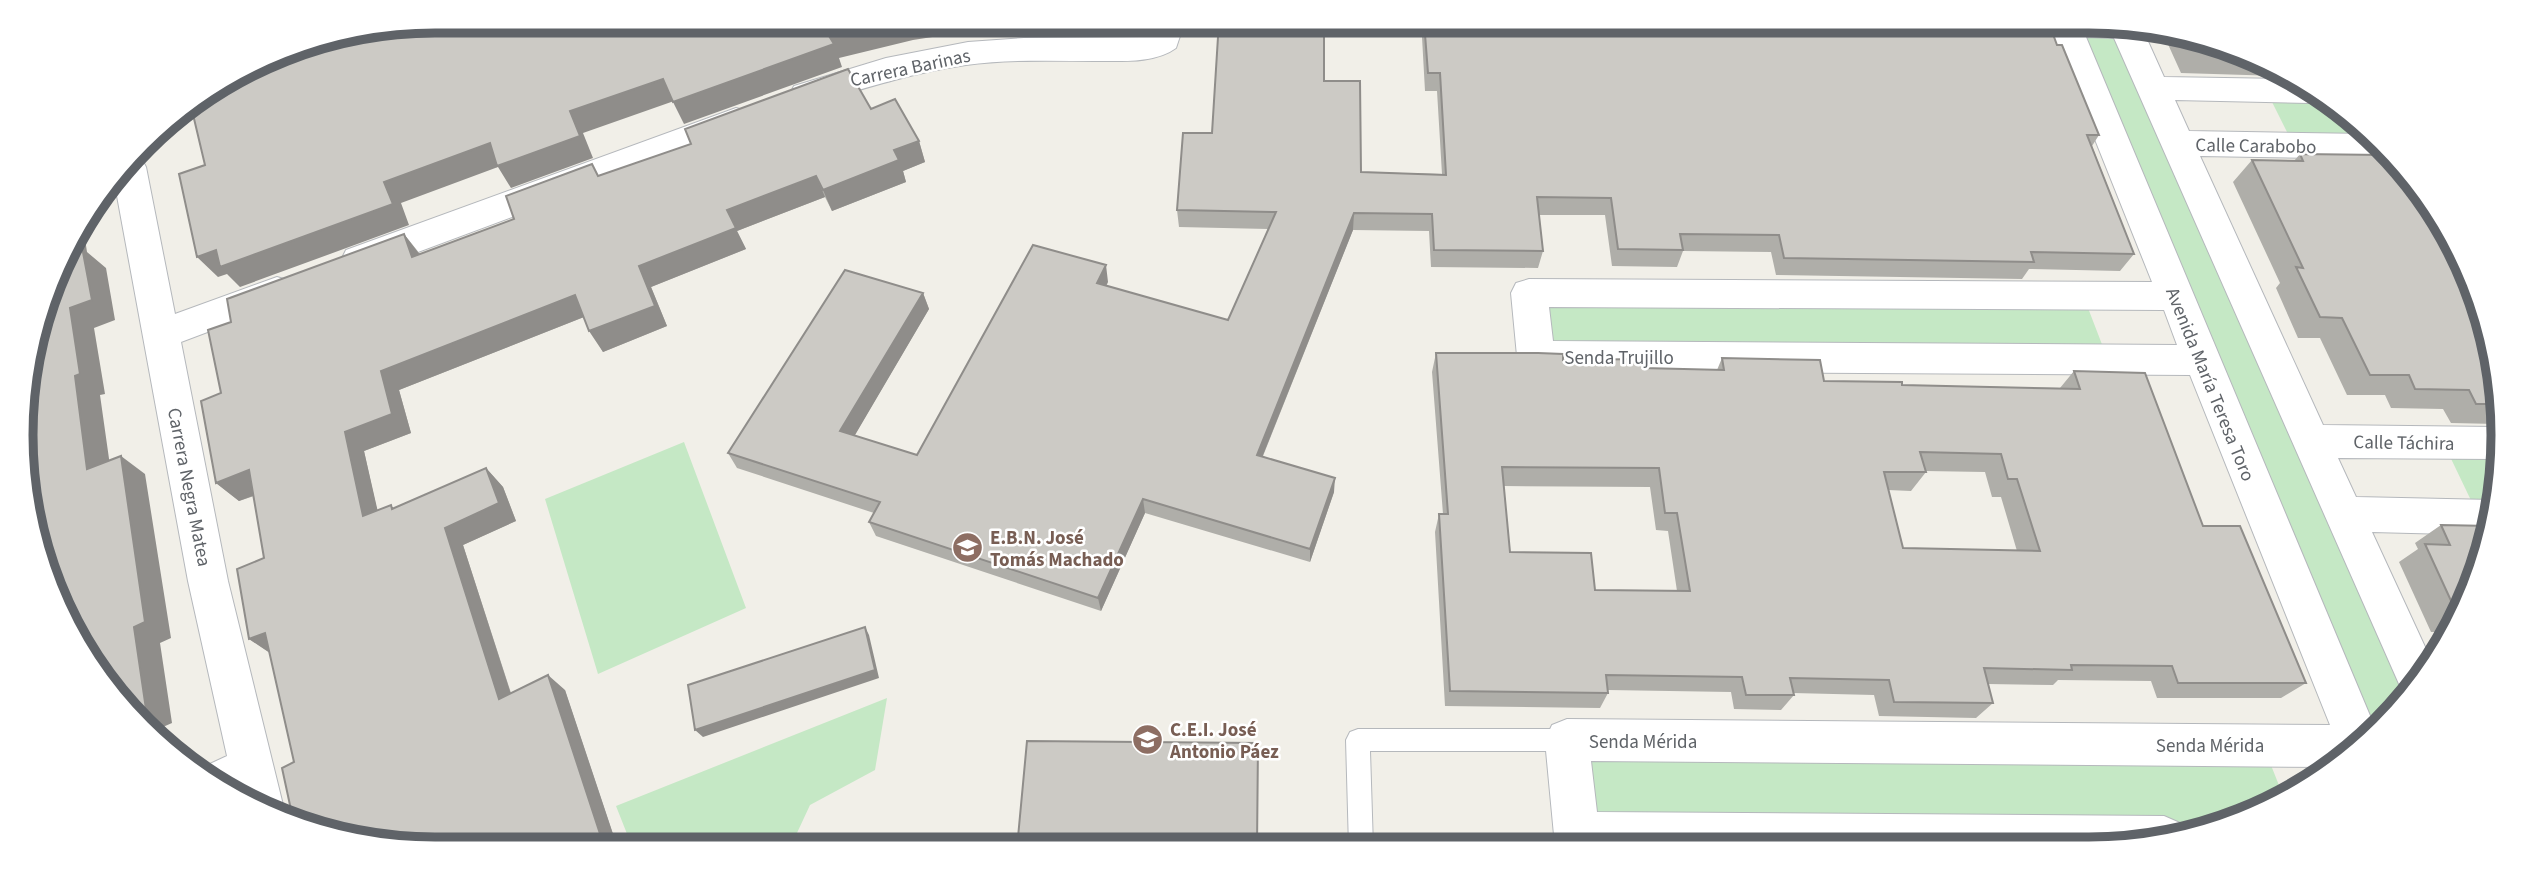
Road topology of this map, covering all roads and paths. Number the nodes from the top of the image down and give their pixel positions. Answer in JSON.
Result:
{"nodes":[{"id":1,"x":2068,"y":33,"type":"edge"},
{"id":2,"x":1163,"y":34,"type":"edge"},
{"id":3,"x":2130,"y":36,"type":"edge"},
{"id":4,"x":2154,"y":88,"type":"junction"},
{"id":5,"x":2296,"y":91,"type":"edge"},
{"id":6,"x":2178,"y":143,"type":"junction"},
{"id":7,"x":2369,"y":147,"type":"edge"},
{"id":8,"x":130,"y":173,"type":"edge"},
{"id":9,"x":2175,"y":296,"type":"junction"},
{"id":10,"x":161,"y":334,"type":"junction"},
{"id":11,"x":2201,"y":360,"type":"junction"},
{"id":12,"x":2312,"y":441,"type":"junction"},
{"id":13,"x":2491,"y":443,"type":"edge"},
{"id":14,"x":2344,"y":514,"type":"junction"},
{"id":15,"x":2482,"y":517,"type":"edge"},
{"id":16,"x":2414,"y":671,"type":"edge"},
{"id":17,"x":2355,"y":736,"type":"edge"},
{"id":18,"x":1567,"y":740,"type":"junction"},
{"id":19,"x":2342,"y":747,"type":"edge"},
{"id":20,"x":243,"y":785,"type":"edge"},
{"id":21,"x":1361,"y":837,"type":"edge"},
{"id":22,"x":1870,"y":837,"type":"edge"}],
"edges":[{"from":1,"to":9,"type":"street","name":"Avenida María Teresa Toro"},
{"from":2,"to":10,"type":"street","name":"Carrera Barinas"},
{"from":3,"to":4,"type":"street"},
{"from":4,"to":5,"type":"street"},
{"from":4,"to":6,"type":"street"},
{"from":6,"to":7,"type":"street","name":"Calle Carabobo"},
{"from":6,"to":12,"type":"street"},
{"from":8,"to":10,"type":"street","name":"Carrera Negra Matea"},
{"from":9,"to":11,"type":"street","name":"Avenida María Teresa Toro"},
{"from":9,"to":11,"type":"street","name":"Senda Trujillo"},
{"from":10,"to":20,"type":"street","name":"Carrera Negra Matea"},
{"from":11,"to":17,"type":"street","name":"Avenida María Teresa Toro"},
{"from":12,"to":13,"type":"street","name":"Calle Táchira"},
{"from":12,"to":14,"type":"street"},
{"from":14,"to":15,"type":"street"},
{"from":14,"to":16,"type":"street"},
{"from":18,"to":19,"type":"street","name":"Senda Mérida"},
{"from":18,"to":21,"type":"lane"},
{"from":18,"to":22,"type":"street","name":"Senda Mérida"}]}
